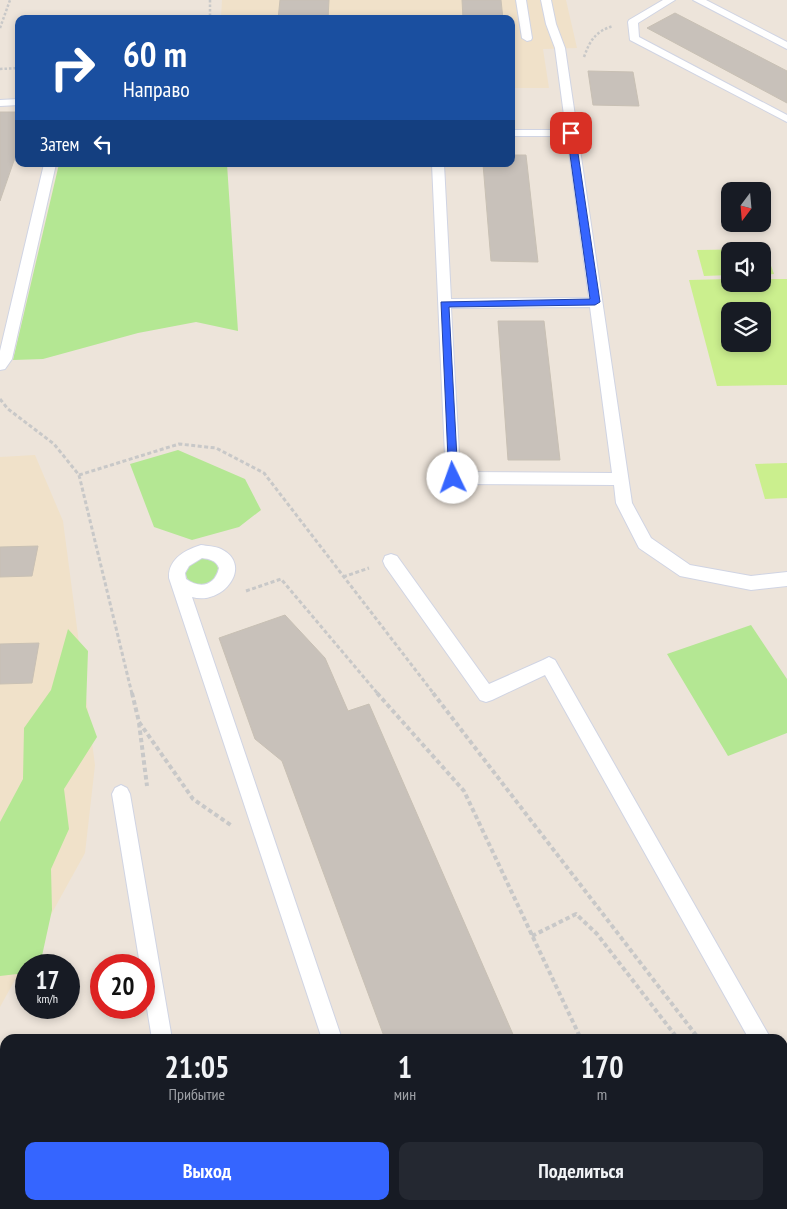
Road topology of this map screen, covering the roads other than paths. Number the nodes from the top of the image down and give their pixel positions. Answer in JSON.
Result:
{"nodes":[{"id":1,"x":521,"y":0,"type":"edge"},
{"id":2,"x":546,"y":0,"type":"edge"},
{"id":3,"x":670,"y":0,"type":"edge"},
{"id":4,"x":698,"y":0,"type":"edge"},
{"id":5,"x":527,"y":38,"type":"dead end"},
{"id":6,"x":787,"y":46,"type":"edge"},
{"id":7,"x":15,"y":102,"type":"edge"},
{"id":8,"x":0,"y":103,"type":"edge"},
{"id":9,"x":787,"y":119,"type":"edge"},
{"id":10,"x":515,"y":133,"type":"edge"},
{"id":11,"x":571,"y":133,"type":"junction"},
{"id":12,"x":49,"y":167,"type":"edge"},
{"id":13,"x":438,"y":167,"type":"edge"},
{"id":14,"x":595,"y":302,"type":"junction"},
{"id":15,"x":444,"y":304,"type":"junction"},
{"id":16,"x":0,"y":365,"type":"edge"},
{"id":17,"x":620,"y":479,"type":"junction"},
{"id":18,"x":391,"y":561,"type":"dead end"},
{"id":19,"x":178,"y":579,"type":"dead end"},
{"id":20,"x":785,"y":584,"type":"edge"},
{"id":21,"x":120,"y":794,"type":"dead end"},
{"id":22,"x":161,"y":1034,"type":"edge"},
{"id":23,"x":330,"y":1034,"type":"edge"},
{"id":24,"x":758,"y":1034,"type":"edge"}],
"edges":[{"from":1,"to":5,"type":"lane"},
{"from":2,"to":11,"type":"lane"},
{"from":3,"to":9,"type":"lane"},
{"from":4,"to":6,"type":"lane"},
{"from":7,"to":8,"type":"lane"},
{"from":10,"to":11,"type":"lane"},
{"from":11,"to":14,"type":"lane"},
{"from":12,"to":16,"type":"lane"},
{"from":13,"to":15,"type":"lane"},
{"from":14,"to":15,"type":"lane"},
{"from":14,"to":17,"type":"lane"},
{"from":15,"to":17,"type":"lane"},
{"from":17,"to":20,"type":"lane"},
{"from":18,"to":24,"type":"lane"},
{"from":19,"to":23,"type":"lane"},
{"from":21,"to":22,"type":"lane"}]}
